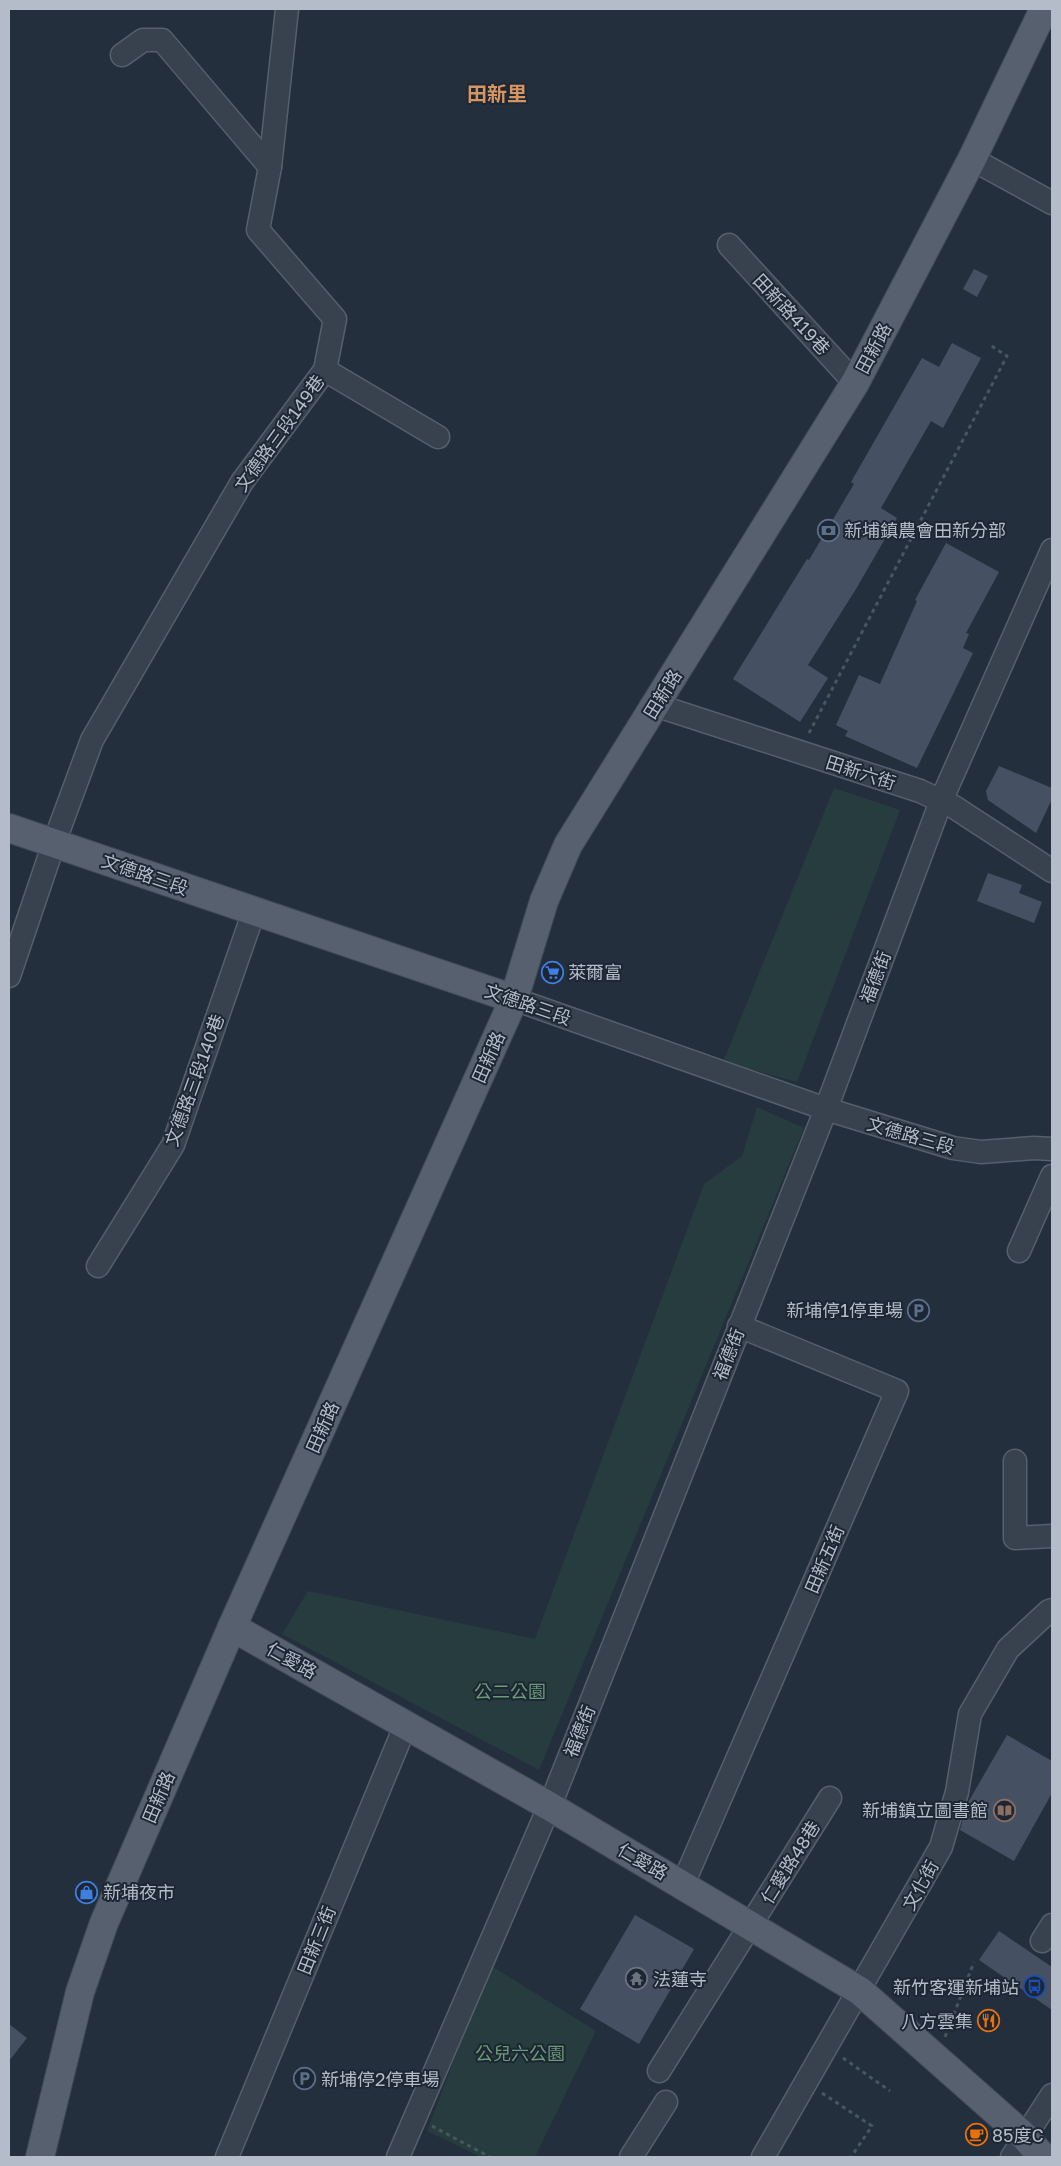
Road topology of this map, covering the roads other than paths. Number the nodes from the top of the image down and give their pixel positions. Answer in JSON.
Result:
{"nodes":[{"id":1,"x":287,"y":9,"type":"edge"},
{"id":2,"x":1044,"y":9,"type":"edge"},
{"id":3,"x":122,"y":55,"type":"dead end"},
{"id":4,"x":972,"y":159,"type":"junction"},
{"id":5,"x":270,"y":167,"type":"junction"},
{"id":6,"x":1052,"y":203,"type":"edge"},
{"id":7,"x":729,"y":245,"type":"dead end"},
{"id":8,"x":325,"y":370,"type":"junction"},
{"id":9,"x":855,"y":383,"type":"junction"},
{"id":10,"x":438,"y":437,"type":"dead end"},
{"id":11,"x":1052,"y":550,"type":"edge"},
{"id":12,"x":655,"y":705,"type":"junction"},
{"id":13,"x":941,"y":801,"type":"junction"},
{"id":14,"x":9,"y":828,"type":"edge"},
{"id":15,"x":54,"y":843,"type":"junction"},
{"id":16,"x":1052,"y":871,"type":"edge"},
{"id":17,"x":254,"y":911,"type":"junction"},
{"id":18,"x":9,"y":976,"type":"edge"},
{"id":19,"x":514,"y":999,"type":"junction"},
{"id":20,"x":826,"y":1108,"type":"junction"},
{"id":21,"x":1052,"y":1149,"type":"edge"},
{"id":22,"x":1052,"y":1176,"type":"edge"},
{"id":23,"x":1019,"y":1251,"type":"dead end"},
{"id":24,"x":98,"y":1266,"type":"dead end"},
{"id":25,"x":739,"y":1326,"type":"junction"},
{"id":26,"x":1015,"y":1461,"type":"dead end"},
{"id":27,"x":1052,"y":1536,"type":"edge"},
{"id":28,"x":1052,"y":1610,"type":"edge"},
{"id":29,"x":232,"y":1627,"type":"junction"},
{"id":30,"x":406,"y":1724,"type":"junction"},
{"id":31,"x":830,"y":1798,"type":"dead end"},
{"id":32,"x":549,"y":1806,"type":"junction"},
{"id":33,"x":683,"y":1884,"type":"junction"},
{"id":34,"x":750,"y":1925,"type":"junction"},
{"id":35,"x":860,"y":1990,"type":"junction"},
{"id":36,"x":659,"y":2072,"type":"dead end"},
{"id":37,"x":1052,"y":2095,"type":"edge"},
{"id":38,"x":666,"y":2102,"type":"dead end"},
{"id":39,"x":1018,"y":2147,"type":"edge"},
{"id":40,"x":40,"y":2157,"type":"edge"},
{"id":41,"x":227,"y":2157,"type":"edge"},
{"id":42,"x":398,"y":2157,"type":"edge"},
{"id":43,"x":631,"y":2157,"type":"edge"},
{"id":44,"x":763,"y":2157,"type":"edge"},
{"id":45,"x":1043,"y":2157,"type":"edge"}],
"edges":[{"from":1,"to":5,"type":"street","name":"文德路三段149巷"},
{"from":2,"to":4,"type":"main road","name":"田新路"},
{"from":3,"to":5,"type":"street"},
{"from":4,"to":6,"type":"street"},
{"from":4,"to":9,"type":"main road","name":"田新路"},
{"from":5,"to":8,"type":"street","name":"文德路三段149巷"},
{"from":7,"to":9,"type":"street","name":"田新路419巷"},
{"from":8,"to":10,"type":"street"},
{"from":8,"to":15,"type":"street","name":"文德路三段149巷"},
{"from":9,"to":12,"type":"main road","name":"田新路"},
{"from":11,"to":13,"type":"street","name":"福德街"},
{"from":12,"to":13,"type":"street","name":"田新六街"},
{"from":12,"to":19,"type":"main road","name":"田新路"},
{"from":13,"to":16,"type":"street","name":"田新六街"},
{"from":13,"to":20,"type":"street","name":"福德街"},
{"from":14,"to":15,"type":"main road","name":"文德路三段"},
{"from":15,"to":17,"type":"main road","name":"文德路三段"},
{"from":15,"to":18,"type":"street","name":"文德路三段149巷"},
{"from":17,"to":19,"type":"main road","name":"文德路三段"},
{"from":17,"to":24,"type":"street","name":"文德路三段140巷"},
{"from":19,"to":20,"type":"street","name":"文德路三段"},
{"from":19,"to":29,"type":"main road","name":"田新路"},
{"from":20,"to":21,"type":"street","name":"文德路三段"},
{"from":20,"to":25,"type":"street","name":"福德街"},
{"from":22,"to":23,"type":"street"},
{"from":25,"to":32,"type":"street","name":"福德街"},
{"from":25,"to":33,"type":"street","name":"田新五街"},
{"from":26,"to":27,"type":"street"},
{"from":28,"to":35,"type":"street","name":"文化街"},
{"from":29,"to":30,"type":"main road","name":"仁愛路"},
{"from":29,"to":40,"type":"main road","name":"田新路"},
{"from":30,"to":32,"type":"main road","name":"仁愛路"},
{"from":30,"to":41,"type":"street","name":"田新三街"},
{"from":31,"to":34,"type":"street","name":"仁愛路48巷"},
{"from":32,"to":33,"type":"main road","name":"仁愛路"},
{"from":32,"to":42,"type":"street","name":"福德街"},
{"from":33,"to":34,"type":"main road","name":"仁愛路"},
{"from":34,"to":35,"type":"main road","name":"仁愛路"},
{"from":34,"to":36,"type":"street","name":"仁愛路48巷"},
{"from":35,"to":39,"type":"main road","name":"仁愛路"},
{"from":35,"to":44,"type":"street","name":"文化街"},
{"from":37,"to":39,"type":"street"},
{"from":38,"to":43,"type":"street"},
{"from":39,"to":45,"type":"main road","name":"仁愛路"}]}
